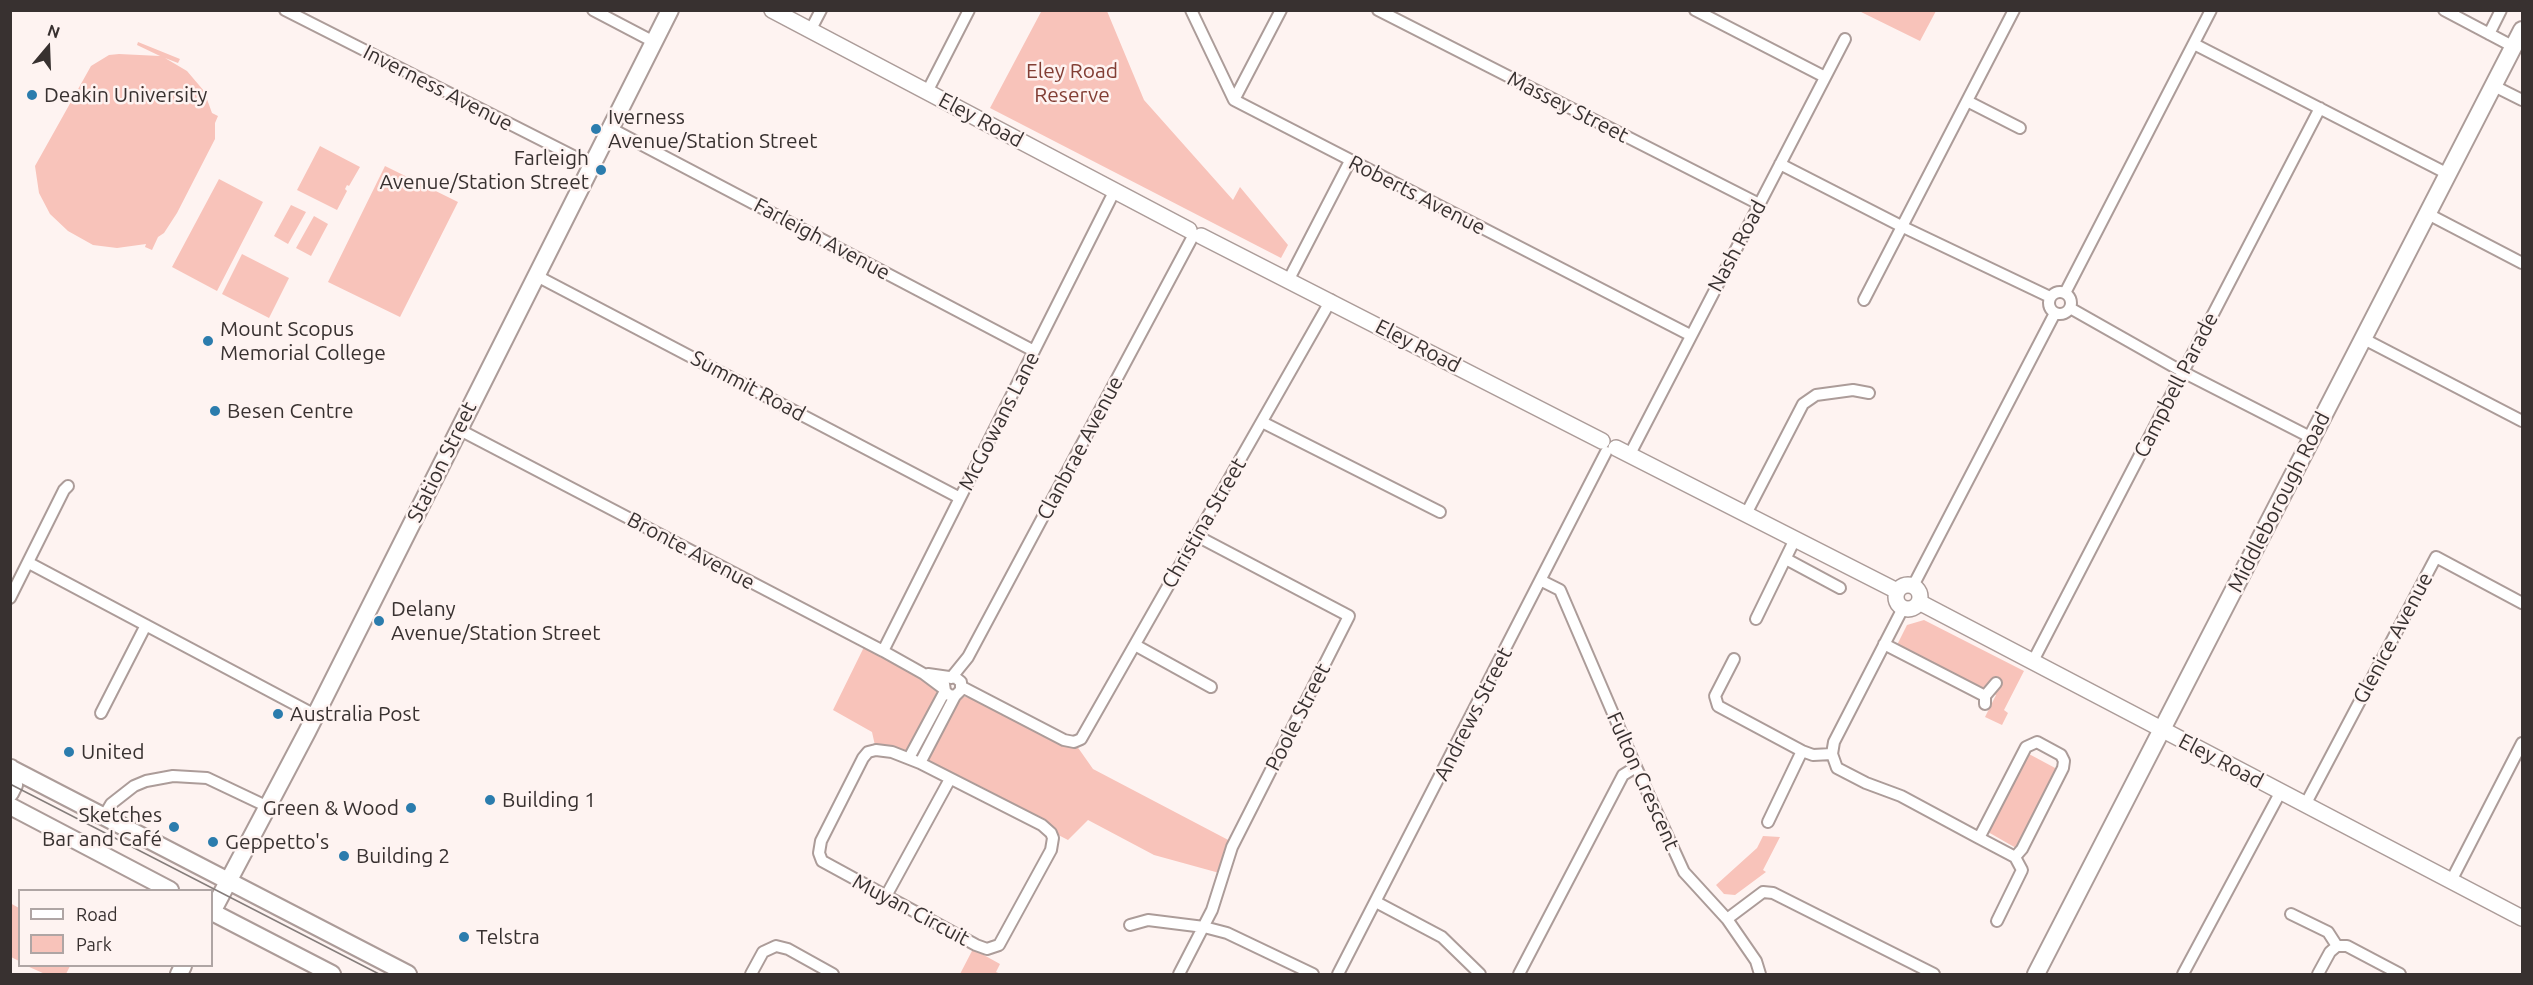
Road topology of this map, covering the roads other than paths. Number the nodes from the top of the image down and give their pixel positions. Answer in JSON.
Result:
{"nodes":[{"id":1,"x":285,"y":10,"type":"edge"},
{"id":2,"x":593,"y":10,"type":"edge"},
{"id":3,"x":670,"y":10,"type":"edge"},
{"id":4,"x":772,"y":10,"type":"edge"},
{"id":5,"x":821,"y":10,"type":"edge"},
{"id":6,"x":969,"y":10,"type":"edge"},
{"id":7,"x":1191,"y":10,"type":"edge"},
{"id":8,"x":1281,"y":10,"type":"edge"},
{"id":9,"x":1378,"y":10,"type":"edge"},
{"id":10,"x":1695,"y":10,"type":"edge"},
{"id":11,"x":2014,"y":10,"type":"edge"},
{"id":12,"x":2211,"y":10,"type":"edge"},
{"id":13,"x":2444,"y":10,"type":"edge"},
{"id":14,"x":2501,"y":10,"type":"edge"},
{"id":15,"x":2523,"y":30,"type":"edge"},
{"id":16,"x":810,"y":31,"type":"junction"},
{"id":17,"x":2489,"y":34,"type":"junction"},
{"id":18,"x":1845,"y":39,"type":"dead end"},
{"id":19,"x":654,"y":42,"type":"junction"},
{"id":20,"x":2194,"y":44,"type":"junction"},
{"id":21,"x":2514,"y":47,"type":"junction"},
{"id":22,"x":1825,"y":77,"type":"junction"},
{"id":23,"x":2494,"y":86,"type":"junction"},
{"id":24,"x":927,"y":92,"type":"junction"},
{"id":25,"x":1234,"y":100,"type":"junction"},
{"id":26,"x":2523,"y":100,"type":"edge"},
{"id":27,"x":1967,"y":101,"type":"junction"},
{"id":28,"x":2320,"y":108,"type":"junction"},
{"id":29,"x":610,"y":128,"type":"junction"},
{"id":30,"x":2020,"y":128,"type":"dead end"},
{"id":31,"x":1350,"y":161,"type":"junction"},
{"id":32,"x":1780,"y":164,"type":"junction"},
{"id":33,"x":591,"y":165,"type":"junction"},
{"id":34,"x":2448,"y":174,"type":"junction"},
{"id":35,"x":1115,"y":190,"type":"junction"},
{"id":36,"x":1759,"y":204,"type":"junction"},
{"id":37,"x":2428,"y":214,"type":"junction"},
{"id":38,"x":1901,"y":226,"type":"junction"},
{"id":39,"x":1194,"y":235,"type":"junction"},
{"id":40,"x":2523,"y":263,"type":"edge"},
{"id":41,"x":535,"y":275,"type":"junction"},
{"id":42,"x":1289,"y":279,"type":"junction"},
{"id":43,"x":2065,"y":293,"type":"junction"},
{"id":44,"x":2050,"y":297,"type":"junction"},
{"id":45,"x":1331,"y":300,"type":"junction"},
{"id":46,"x":1864,"y":300,"type":"dead end"},
{"id":47,"x":2070,"y":308,"type":"junction"},
{"id":48,"x":2055,"y":313,"type":"junction"},
{"id":49,"x":1690,"y":335,"type":"junction"},
{"id":50,"x":2364,"y":339,"type":"junction"},
{"id":51,"x":1034,"y":351,"type":"junction"},
{"id":52,"x":2183,"y":372,"type":"junction"},
{"id":53,"x":1869,"y":393,"type":"dead end"},
{"id":54,"x":2523,"y":421,"type":"edge"},
{"id":55,"x":1262,"y":422,"type":"junction"},
{"id":56,"x":458,"y":429,"type":"junction"},
{"id":57,"x":2312,"y":438,"type":"junction"},
{"id":58,"x":1614,"y":449,"type":"junction"},
{"id":59,"x":68,"y":486,"type":"dead end"},
{"id":60,"x":960,"y":498,"type":"junction"},
{"id":61,"x":1440,"y":512,"type":"dead end"},
{"id":62,"x":1746,"y":514,"type":"junction"},
{"id":63,"x":1197,"y":536,"type":"junction"},
{"id":64,"x":1795,"y":538,"type":"junction"},
{"id":65,"x":1786,"y":560,"type":"junction"},
{"id":66,"x":29,"y":563,"type":"junction"},
{"id":67,"x":1542,"y":581,"type":"junction"},
{"id":68,"x":1913,"y":586,"type":"junction"},
{"id":69,"x":1840,"y":588,"type":"dead end"},
{"id":70,"x":1897,"y":591,"type":"junction"},
{"id":71,"x":10,"y":598,"type":"edge"},
{"id":72,"x":1919,"y":602,"type":"junction"},
{"id":73,"x":2523,"y":603,"type":"edge"},
{"id":74,"x":1903,"y":608,"type":"junction"},
{"id":75,"x":1756,"y":620,"type":"dead end"},
{"id":76,"x":146,"y":625,"type":"junction"},
{"id":77,"x":1884,"y":644,"type":"junction"},
{"id":78,"x":1135,"y":645,"type":"junction"},
{"id":79,"x":883,"y":651,"type":"junction"},
{"id":80,"x":1734,"y":659,"type":"dead end"},
{"id":81,"x":2033,"y":661,"type":"junction"},
{"id":82,"x":1996,"y":683,"type":"dead end"},
{"id":83,"x":953,"y":687,"type":"junction"},
{"id":84,"x":1211,"y":687,"type":"dead end"},
{"id":85,"x":101,"y":713,"type":"dead end"},
{"id":86,"x":315,"y":715,"type":"junction"},
{"id":87,"x":2162,"y":729,"type":"junction"},
{"id":88,"x":1074,"y":742,"type":"joint"},
{"id":89,"x":2523,"y":743,"type":"edge"},
{"id":90,"x":1802,"y":751,"type":"junction"},
{"id":91,"x":1832,"y":754,"type":"junction"},
{"id":92,"x":909,"y":758,"type":"junction"},
{"id":93,"x":920,"y":763,"type":"junction"},
{"id":94,"x":1636,"y":767,"type":"junction"},
{"id":95,"x":11,"y":768,"type":"edge"},
{"id":96,"x":950,"y":779,"type":"junction"},
{"id":97,"x":10,"y":793,"type":"edge"},
{"id":98,"x":2280,"y":793,"type":"junction"},
{"id":99,"x":2305,"y":805,"type":"junction"},
{"id":100,"x":10,"y":806,"type":"edge"},
{"id":101,"x":267,"y":806,"type":"junction"},
{"id":102,"x":104,"y":816,"type":"junction"},
{"id":103,"x":1768,"y":822,"type":"dead end"},
{"id":104,"x":1979,"y":838,"type":"junction"},
{"id":105,"x":2015,"y":857,"type":"junction"},
{"id":106,"x":228,"y":880,"type":"junction"},
{"id":107,"x":2451,"y":881,"type":"junction"},
{"id":108,"x":166,"y":889,"type":"edge"},
{"id":109,"x":886,"y":896,"type":"junction"},
{"id":110,"x":1376,"y":902,"type":"junction"},
{"id":111,"x":213,"y":910,"type":"edge"},
{"id":112,"x":213,"y":913,"type":"edge"},
{"id":113,"x":2291,"y":914,"type":"dead end"},
{"id":114,"x":2523,"y":918,"type":"edge"},
{"id":115,"x":1727,"y":919,"type":"junction"},
{"id":116,"x":1997,"y":921,"type":"dead end"},
{"id":117,"x":1130,"y":925,"type":"dead end"},
{"id":118,"x":1204,"y":927,"type":"junction"},
{"id":119,"x":2337,"y":946,"type":"junction"},
{"id":120,"x":332,"y":975,"type":"edge"},
{"id":121,"x":408,"y":975,"type":"edge"},
{"id":122,"x":751,"y":975,"type":"edge"},
{"id":123,"x":833,"y":975,"type":"edge"},
{"id":124,"x":1179,"y":975,"type":"edge"},
{"id":125,"x":1313,"y":975,"type":"edge"},
{"id":126,"x":1338,"y":975,"type":"edge"},
{"id":127,"x":1480,"y":975,"type":"edge"},
{"id":128,"x":1519,"y":975,"type":"edge"},
{"id":129,"x":1760,"y":975,"type":"edge"},
{"id":130,"x":1934,"y":975,"type":"edge"},
{"id":131,"x":2036,"y":975,"type":"edge"},
{"id":132,"x":2183,"y":975,"type":"edge"},
{"id":133,"x":2318,"y":975,"type":"edge"},
{"id":134,"x":2400,"y":975,"type":"edge"}],
"edges":[{"from":1,"to":33,"type":"street","name":"Inverness Avenue"},
{"from":2,"to":19,"type":"street"},
{"from":3,"to":19,"type":"main road","name":"Station Street"},
{"from":4,"to":16,"type":"main road","name":"Eley Road"},
{"from":5,"to":16,"type":"street"},
{"from":6,"to":24,"type":"street"},
{"from":7,"to":25,"type":"street"},
{"from":8,"to":25,"type":"street"},
{"from":9,"to":36,"type":"street","name":"Massey Street"},
{"from":10,"to":22,"type":"street"},
{"from":11,"to":27,"type":"street"},
{"from":12,"to":20,"type":"street"},
{"from":13,"to":17,"type":"street"},
{"from":14,"to":17,"type":"street"},
{"from":15,"to":21,"type":"main road","name":"Middleborough Road"},
{"from":16,"to":24,"type":"main road","name":"Eley Road"},
{"from":17,"to":21,"type":"street"},
{"from":18,"to":22,"type":"street","name":"Nash Road"},
{"from":19,"to":29,"type":"main road","name":"Station Street"},
{"from":20,"to":28,"type":"street"},
{"from":20,"to":43,"type":"street"},
{"from":21,"to":23,"type":"main road","name":"Middleborough Road"},
{"from":22,"to":32,"type":"street","name":"Nash Road"},
{"from":23,"to":26,"type":"street"},
{"from":23,"to":34,"type":"main road","name":"Middleborough Road"},
{"from":24,"to":35,"type":"main road","name":"Eley Road"},
{"from":25,"to":31,"type":"street","name":"Roberts Avenue"},
{"from":27,"to":30,"type":"street"},
{"from":27,"to":38,"type":"street"},
{"from":28,"to":34,"type":"street"},
{"from":28,"to":52,"type":"street","name":"Campbell Parade"},
{"from":29,"to":33,"type":"main road","name":"Station Street"},
{"from":29,"to":51,"type":"street","name":"Farleigh Avenue"},
{"from":31,"to":42,"type":"street"},
{"from":31,"to":49,"type":"street","name":"Roberts Avenue"},
{"from":32,"to":36,"type":"street","name":"Nash Road"},
{"from":32,"to":38,"type":"street"},
{"from":33,"to":41,"type":"main road","name":"Station Street"},
{"from":34,"to":37,"type":"main road","name":"Middleborough Road"},
{"from":35,"to":39,"type":"main road","name":"Eley Road"},
{"from":35,"to":51,"type":"street","name":"McGowans Lane"},
{"from":36,"to":49,"type":"street","name":"Nash Road"},
{"from":37,"to":40,"type":"street"},
{"from":37,"to":50,"type":"main road","name":"Middleborough Road"},
{"from":38,"to":44,"type":"street"},
{"from":38,"to":46,"type":"street"},
{"from":39,"to":42,"type":"main road","name":"Eley Road"},
{"from":39,"to":83,"type":"street","name":"Clanbrae Avenue"},
{"from":41,"to":56,"type":"main road","name":"Station Street"},
{"from":41,"to":60,"type":"street","name":"Summit Road"},
{"from":42,"to":45,"type":"main road","name":"Eley Road"},
{"from":43,"to":44,"type":"street"},
{"from":43,"to":47,"type":"street"},
{"from":44,"to":48,"type":"street"},
{"from":45,"to":55,"type":"street","name":"Christina Street"},
{"from":45,"to":58,"type":"main road","name":"Eley Road"},
{"from":47,"to":48,"type":"street"},
{"from":47,"to":52,"type":"street"},
{"from":48,"to":68,"type":"street"},
{"from":49,"to":58,"type":"street","name":"Nash Road"},
{"from":50,"to":54,"type":"street"},
{"from":50,"to":57,"type":"main road","name":"Middleborough Road"},
{"from":51,"to":60,"type":"street","name":"McGowans Lane"},
{"from":52,"to":57,"type":"street"},
{"from":52,"to":81,"type":"street","name":"Campbell Parade"},
{"from":53,"to":62,"type":"street"},
{"from":55,"to":61,"type":"street"},
{"from":55,"to":63,"type":"street","name":"Christina Street"},
{"from":56,"to":79,"type":"street","name":"Bronte Avenue"},
{"from":56,"to":86,"type":"main road","name":"Station Street"},
{"from":57,"to":87,"type":"main road","name":"Middleborough Road"},
{"from":58,"to":62,"type":"main road","name":"Eley Road"},
{"from":58,"to":67,"type":"street","name":"Andrews Street"},
{"from":59,"to":66,"type":"street"},
{"from":60,"to":79,"type":"street","name":"McGowans Lane"},
{"from":62,"to":64,"type":"main road","name":"Eley Road"},
{"from":63,"to":78,"type":"street","name":"Christina Street"},
{"from":63,"to":118,"type":"street","name":"Poole Street"},
{"from":64,"to":65,"type":"street"},
{"from":64,"to":70,"type":"main road","name":"Eley Road"},
{"from":65,"to":69,"type":"street"},
{"from":65,"to":75,"type":"street"},
{"from":66,"to":71,"type":"street"},
{"from":66,"to":76,"type":"street"},
{"from":67,"to":94,"type":"street","name":"Fulton Crescent"},
{"from":67,"to":110,"type":"street","name":"Andrews Street"},
{"from":68,"to":70,"type":"main road"},
{"from":68,"to":72,"type":"main road"},
{"from":70,"to":74,"type":"main road"},
{"from":72,"to":74,"type":"main road"},
{"from":72,"to":81,"type":"main road","name":"Eley Road"},
{"from":73,"to":99,"type":"street","name":"Glenice Avenue"},
{"from":74,"to":77,"type":"street"},
{"from":76,"to":85,"type":"street"},
{"from":76,"to":86,"type":"street"},
{"from":77,"to":82,"type":"street"},
{"from":77,"to":91,"type":"street"},
{"from":78,"to":84,"type":"street"},
{"from":78,"to":88,"type":"street","name":"Christina Street"},
{"from":79,"to":83,"type":"street","name":"Bronte Avenue"},
{"from":80,"to":90,"type":"street"},
{"from":81,"to":87,"type":"main road","name":"Eley Road"},
{"from":83,"to":88,"type":"street","name":"Bronte Avenue"},
{"from":83,"to":92,"type":"street"},
{"from":83,"to":93,"type":"street"},
{"from":86,"to":101,"type":"main road","name":"Station Street"},
{"from":87,"to":98,"type":"main road","name":"Eley Road"},
{"from":87,"to":131,"type":"main road","name":"Middleborough Road"},
{"from":89,"to":107,"type":"street"},
{"from":90,"to":91,"type":"street"},
{"from":90,"to":103,"type":"street"},
{"from":91,"to":104,"type":"street"},
{"from":92,"to":93,"type":"street","name":"Muyan Circuit"},
{"from":92,"to":109,"type":"street","name":"Muyan Circuit"},
{"from":93,"to":96,"type":"street","name":"Muyan Circuit"},
{"from":94,"to":115,"type":"street","name":"Fulton Crescent"},
{"from":94,"to":128,"type":"street"},
{"from":95,"to":97,"type":"main road"},
{"from":95,"to":102,"type":"main road"},
{"from":96,"to":109,"type":"street"},
{"from":96,"to":109,"type":"street","name":"Muyan Circuit"},
{"from":98,"to":99,"type":"main road","name":"Eley Road"},
{"from":98,"to":132,"type":"street"},
{"from":99,"to":107,"type":"main road","name":"Eley Road"},
{"from":100,"to":108,"type":"main road"},
{"from":101,"to":102,"type":"street"},
{"from":101,"to":106,"type":"main road","name":"Station Street"},
{"from":102,"to":106,"type":"main road"},
{"from":104,"to":105,"type":"street"},
{"from":104,"to":105,"type":"street"},
{"from":105,"to":116,"type":"street"},
{"from":106,"to":111,"type":"main road","name":"Station Street"},
{"from":106,"to":121,"type":"main road"},
{"from":107,"to":114,"type":"main road","name":"Eley Road"},
{"from":110,"to":126,"type":"street","name":"Andrews Street"},
{"from":110,"to":127,"type":"street"},
{"from":112,"to":120,"type":"main road"},
{"from":113,"to":119,"type":"street"},
{"from":115,"to":129,"type":"street","name":"Fulton Crescent"},
{"from":115,"to":130,"type":"street"},
{"from":117,"to":118,"type":"street"},
{"from":118,"to":124,"type":"street","name":"Poole Street"},
{"from":118,"to":125,"type":"street"},
{"from":119,"to":133,"type":"street"},
{"from":119,"to":134,"type":"street"},
{"from":122,"to":123,"type":"street"}]}
